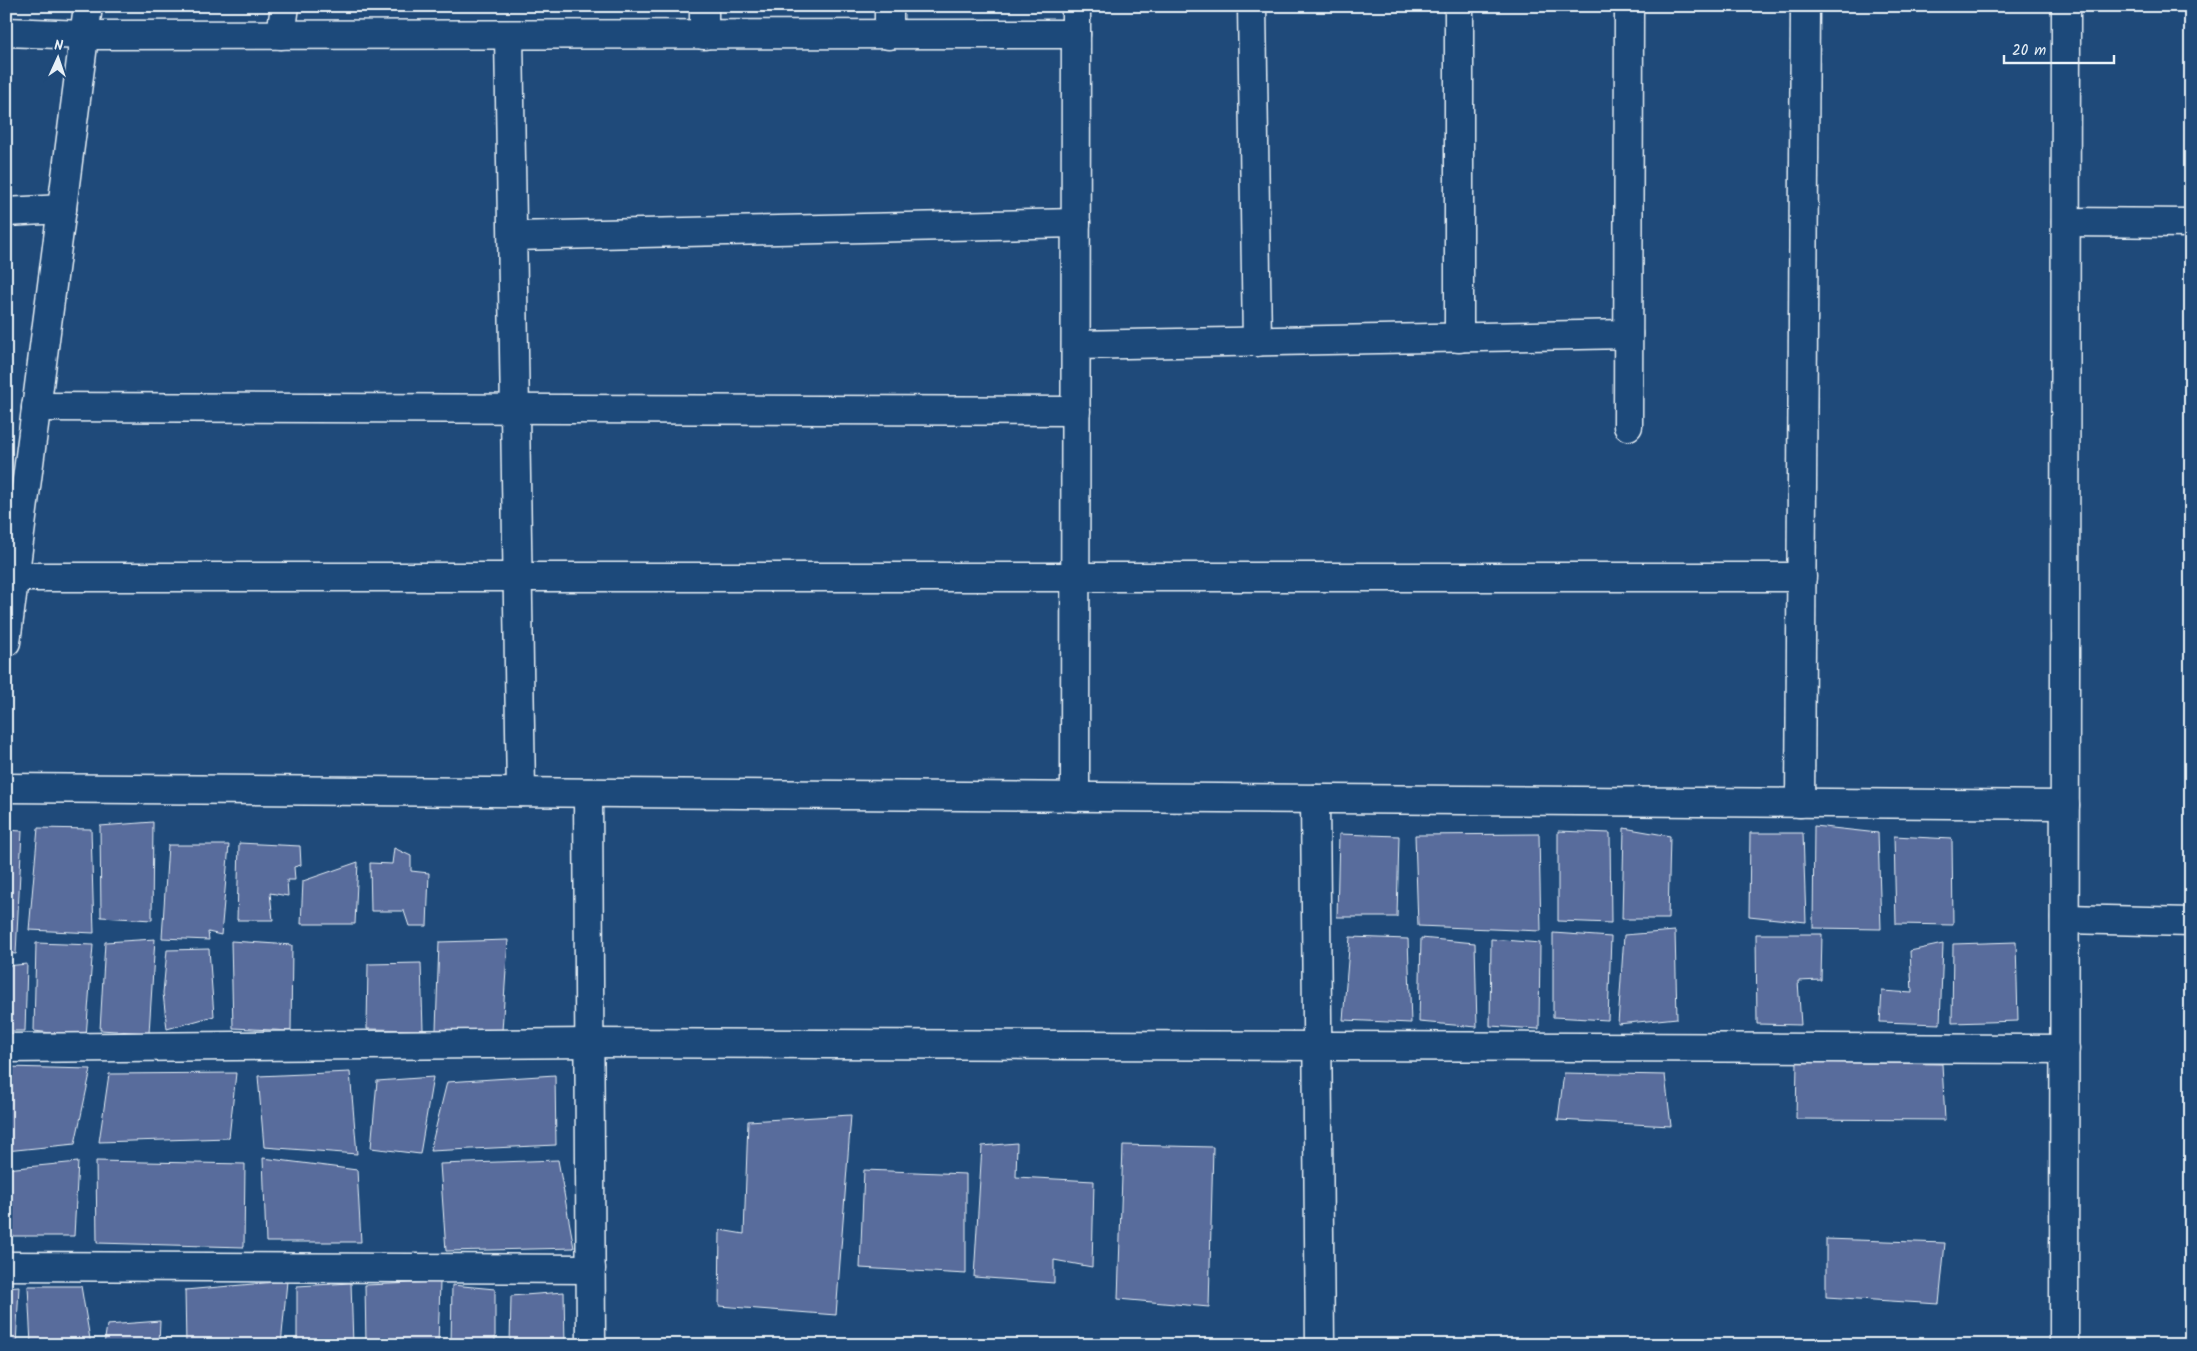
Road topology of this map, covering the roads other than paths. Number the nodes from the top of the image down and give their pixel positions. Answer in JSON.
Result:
{"nodes":[{"id":1,"x":88,"y":6,"type":"edge"},
{"id":2,"x":285,"y":6,"type":"edge"},
{"id":3,"x":704,"y":6,"type":"edge"},
{"id":4,"x":889,"y":6,"type":"edge"},
{"id":5,"x":1076,"y":6,"type":"edge"},
{"id":6,"x":1252,"y":6,"type":"edge"},
{"id":7,"x":1459,"y":6,"type":"edge"},
{"id":8,"x":1629,"y":6,"type":"edge"},
{"id":9,"x":1805,"y":6,"type":"edge"},
{"id":10,"x":2066,"y":6,"type":"edge"},
{"id":11,"x":6,"y":32,"type":"edge"},
{"id":12,"x":1076,"y":34,"type":"junction"},
{"id":13,"x":84,"y":35,"type":"junction"},
{"id":14,"x":282,"y":35,"type":"junction"},
{"id":15,"x":510,"y":35,"type":"junction"},
{"id":16,"x":704,"y":35,"type":"junction"},
{"id":17,"x":889,"y":35,"type":"junction"},
{"id":18,"x":62,"y":209,"type":"junction"},
{"id":19,"x":6,"y":212,"type":"edge"},
{"id":20,"x":2066,"y":222,"type":"junction"},
{"id":21,"x":1076,"y":223,"type":"junction"},
{"id":22,"x":2191,"y":223,"type":"edge"},
{"id":23,"x":513,"y":236,"type":"junction"},
{"id":24,"x":1628,"y":334,"type":"junction"},
{"id":25,"x":1459,"y":338,"type":"junction"},
{"id":26,"x":1257,"y":342,"type":"junction"},
{"id":27,"x":1076,"y":345,"type":"junction"},
{"id":28,"x":36,"y":407,"type":"junction"},
{"id":29,"x":516,"y":409,"type":"junction"},
{"id":30,"x":1076,"y":411,"type":"junction"},
{"id":31,"x":1628,"y":426,"type":"dead end"},
{"id":32,"x":518,"y":576,"type":"junction"},
{"id":33,"x":15,"y":577,"type":"junction"},
{"id":34,"x":1076,"y":577,"type":"junction"},
{"id":35,"x":1802,"y":577,"type":"junction"},
{"id":36,"x":6,"y":642,"type":"edge"},
{"id":37,"x":6,"y":788,"type":"edge"},
{"id":38,"x":521,"y":792,"type":"junction"},
{"id":39,"x":588,"y":793,"type":"junction"},
{"id":40,"x":1075,"y":797,"type":"junction"},
{"id":41,"x":1315,"y":799,"type":"junction"},
{"id":42,"x":1800,"y":803,"type":"junction"},
{"id":43,"x":2065,"y":805,"type":"junction"},
{"id":44,"x":2065,"y":919,"type":"junction"},
{"id":45,"x":2191,"y":922,"type":"edge"},
{"id":46,"x":590,"y":1043,"type":"junction"},
{"id":47,"x":1317,"y":1046,"type":"junction"},
{"id":48,"x":6,"y":1048,"type":"edge"},
{"id":49,"x":2065,"y":1049,"type":"junction"},
{"id":50,"x":6,"y":1266,"type":"edge"},
{"id":51,"x":591,"y":1269,"type":"junction"},
{"id":52,"x":591,"y":1345,"type":"edge"},
{"id":53,"x":1320,"y":1345,"type":"edge"},
{"id":54,"x":2064,"y":1345,"type":"edge"}],
"edges":[{"from":1,"to":13,"type":"street"},
{"from":2,"to":14,"type":"street"},
{"from":3,"to":16,"type":"street"},
{"from":4,"to":17,"type":"street"},
{"from":5,"to":12,"type":"street"},
{"from":6,"to":26,"type":"street"},
{"from":7,"to":25,"type":"street"},
{"from":8,"to":24,"type":"street"},
{"from":9,"to":35,"type":"street"},
{"from":10,"to":20,"type":"street"},
{"from":11,"to":13,"type":"street"},
{"from":12,"to":17,"type":"street"},
{"from":12,"to":21,"type":"street"},
{"from":13,"to":14,"type":"street"},
{"from":13,"to":18,"type":"street"},
{"from":14,"to":15,"type":"street"},
{"from":15,"to":16,"type":"street"},
{"from":15,"to":23,"type":"street"},
{"from":16,"to":17,"type":"street"},
{"from":18,"to":19,"type":"street"},
{"from":18,"to":28,"type":"street"},
{"from":20,"to":22,"type":"street"},
{"from":20,"to":43,"type":"street"},
{"from":21,"to":23,"type":"street"},
{"from":21,"to":27,"type":"street"},
{"from":23,"to":29,"type":"street"},
{"from":24,"to":25,"type":"street"},
{"from":24,"to":31,"type":"street"},
{"from":25,"to":26,"type":"street"},
{"from":26,"to":27,"type":"street"},
{"from":27,"to":30,"type":"street"},
{"from":28,"to":29,"type":"street"},
{"from":28,"to":33,"type":"street"},
{"from":29,"to":30,"type":"street"},
{"from":29,"to":32,"type":"street"},
{"from":30,"to":34,"type":"street"},
{"from":32,"to":33,"type":"street"},
{"from":32,"to":34,"type":"street"},
{"from":32,"to":38,"type":"street"},
{"from":33,"to":36,"type":"street"},
{"from":34,"to":35,"type":"street"},
{"from":34,"to":40,"type":"street"},
{"from":35,"to":42,"type":"street"},
{"from":37,"to":38,"type":"street"},
{"from":38,"to":39,"type":"street"},
{"from":39,"to":40,"type":"street"},
{"from":39,"to":46,"type":"street"},
{"from":40,"to":41,"type":"street"},
{"from":41,"to":42,"type":"street"},
{"from":41,"to":47,"type":"street"},
{"from":42,"to":43,"type":"street"},
{"from":43,"to":44,"type":"street"},
{"from":44,"to":45,"type":"street"},
{"from":44,"to":49,"type":"street"},
{"from":46,"to":47,"type":"street"},
{"from":46,"to":48,"type":"street"},
{"from":46,"to":51,"type":"street"},
{"from":47,"to":49,"type":"street"},
{"from":47,"to":53,"type":"street"},
{"from":49,"to":54,"type":"street"},
{"from":50,"to":51,"type":"street"},
{"from":51,"to":52,"type":"street"}]}
